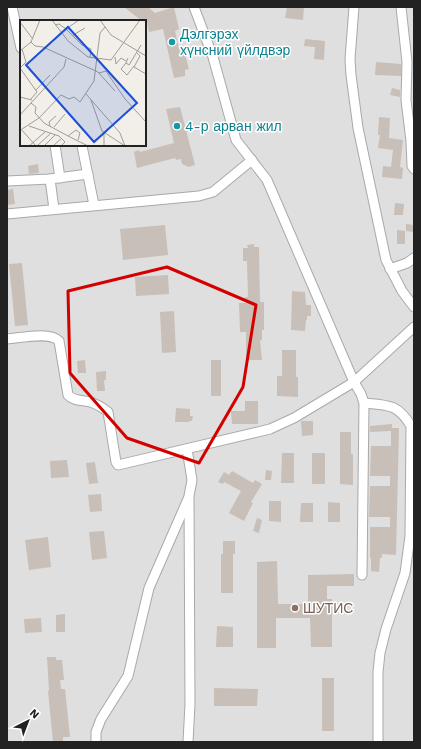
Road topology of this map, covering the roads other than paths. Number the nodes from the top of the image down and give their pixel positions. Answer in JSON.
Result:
{"nodes":[{"id":1,"x":12,"y":7,"type":"edge"},
{"id":2,"x":194,"y":7,"type":"edge"},
{"id":3,"x":354,"y":7,"type":"edge"},
{"id":4,"x":401,"y":7,"type":"edge"},
{"id":5,"x":20,"y":43,"type":"edge"},
{"id":6,"x":410,"y":63,"type":"edge"},
{"id":7,"x":55,"y":146,"type":"edge"},
{"id":8,"x":82,"y":146,"type":"edge"},
{"id":9,"x":252,"y":160,"type":"junction"},
{"id":10,"x":414,"y":169,"type":"edge"},
{"id":11,"x":88,"y":174,"type":"junction"},
{"id":12,"x":60,"y":178,"type":"junction"},
{"id":13,"x":50,"y":179,"type":"junction"},
{"id":14,"x":7,"y":181,"type":"edge"},
{"id":15,"x":94,"y":205,"type":"junction"},
{"id":16,"x":54,"y":209,"type":"junction"},
{"id":17,"x":7,"y":214,"type":"edge"},
{"id":18,"x":414,"y":258,"type":"edge"},
{"id":19,"x":390,"y":269,"type":"junction"},
{"id":20,"x":414,"y":307,"type":"edge"},
{"id":21,"x":414,"y":327,"type":"edge"},
{"id":22,"x":7,"y":339,"type":"edge"},
{"id":23,"x":354,"y":382,"type":"junction"},
{"id":24,"x":364,"y":403,"type":"junction"},
{"id":25,"x":187,"y":449,"type":"junction"},
{"id":26,"x":189,"y":496,"type":"junction"},
{"id":27,"x":362,"y":575,"type":"dead end"},
{"id":28,"x":96,"y":742,"type":"edge"},
{"id":29,"x":188,"y":742,"type":"edge"},
{"id":30,"x":378,"y":742,"type":"edge"}],
"edges":[{"from":1,"to":5,"type":"street"},
{"from":2,"to":9,"type":"street"},
{"from":3,"to":19,"type":"street"},
{"from":4,"to":6,"type":"street"},
{"from":6,"to":10,"type":"street"},
{"from":7,"to":12,"type":"street"},
{"from":8,"to":11,"type":"street"},
{"from":9,"to":15,"type":"street"},
{"from":9,"to":23,"type":"street"},
{"from":11,"to":12,"type":"street"},
{"from":11,"to":15,"type":"street"},
{"from":12,"to":13,"type":"street"},
{"from":13,"to":14,"type":"street"},
{"from":13,"to":16,"type":"street"},
{"from":15,"to":16,"type":"street"},
{"from":16,"to":17,"type":"street"},
{"from":18,"to":19,"type":"street"},
{"from":19,"to":20,"type":"street"},
{"from":21,"to":23,"type":"street"},
{"from":22,"to":25,"type":"street"},
{"from":23,"to":24,"type":"street"},
{"from":23,"to":25,"type":"street"},
{"from":24,"to":27,"type":"street"},
{"from":24,"to":30,"type":"street"},
{"from":25,"to":26,"type":"street"},
{"from":26,"to":28,"type":"street"},
{"from":26,"to":29,"type":"street"}]}
